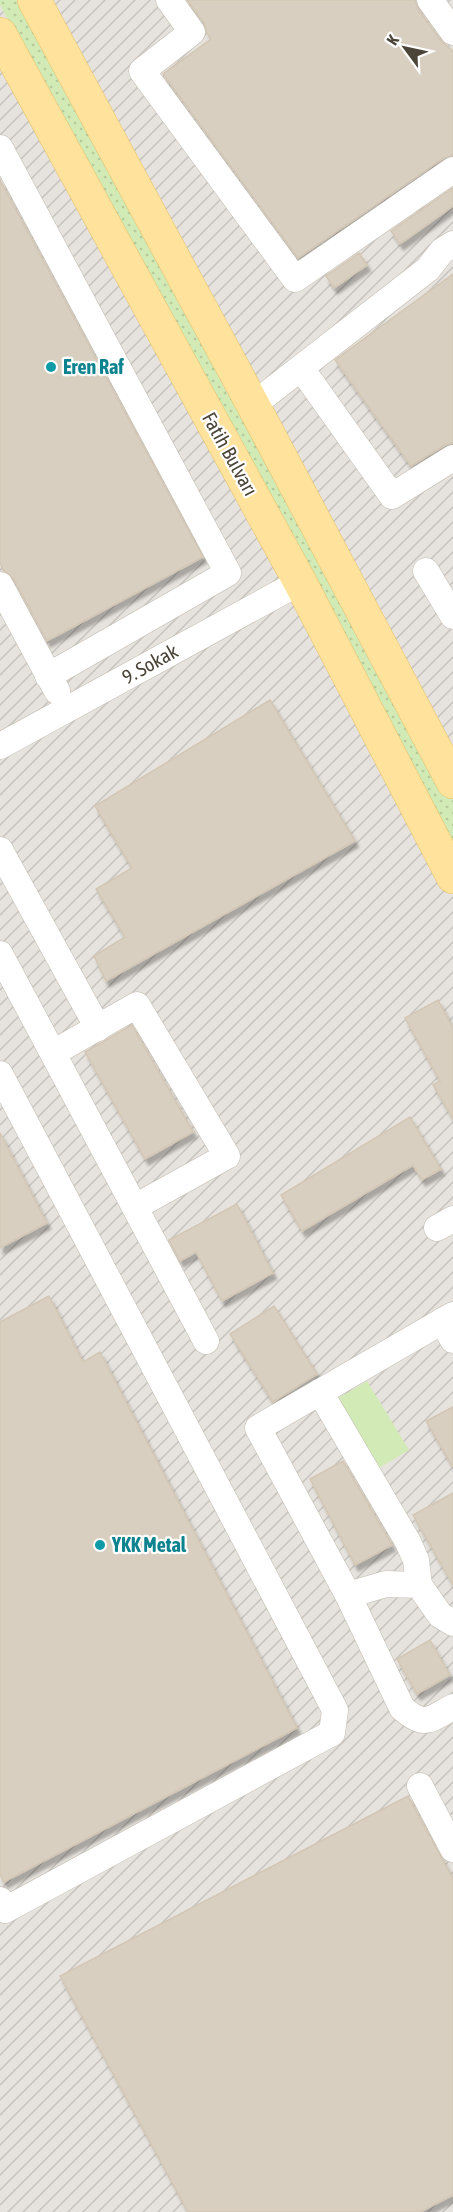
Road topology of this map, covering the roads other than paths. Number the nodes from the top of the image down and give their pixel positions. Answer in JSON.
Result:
{"nodes":[{"id":1,"x":34,"y":0,"type":"edge"},
{"id":2,"x":169,"y":0,"type":"edge"},
{"id":3,"x":430,"y":0,"type":"edge"},
{"id":4,"x":449,"y":0,"type":"edge"},
{"id":5,"x":453,"y":6,"type":"edge"},
{"id":6,"x":453,"y":32,"type":"edge"},
{"id":7,"x":0,"y":34,"type":"edge"},
{"id":8,"x":0,"y":148,"type":"edge"},
{"id":9,"x":453,"y":170,"type":"edge"},
{"id":10,"x":453,"y":244,"type":"edge"},
{"id":11,"x":296,"y":372,"type":"junction"},
{"id":12,"x":253,"y":405,"type":"junction"},
{"id":13,"x":453,"y":459,"type":"edge"},
{"id":14,"x":426,"y":571,"type":"dead end"},
{"id":15,"x":300,"y":582,"type":"junction"},
{"id":16,"x":0,"y":585,"type":"edge"},
{"id":17,"x":350,"y":588,"type":"junction"},
{"id":18,"x":453,"y":616,"type":"edge"},
{"id":19,"x":48,"y":676,"type":"junction"},
{"id":20,"x":66,"y":709,"type":"junction"},
{"id":21,"x":1,"y":743,"type":"edge"},
{"id":22,"x":453,"y":782,"type":"edge"},
{"id":23,"x":0,"y":850,"type":"edge"},
{"id":24,"x":453,"y":877,"type":"edge"},
{"id":25,"x":0,"y":954,"type":"edge"},
{"id":26,"x":98,"y":1028,"type":"junction"},
{"id":27,"x":53,"y":1053,"type":"junction"},
{"id":28,"x":0,"y":1074,"type":"edge"},
{"id":29,"x":135,"y":1207,"type":"junction"},
{"id":30,"x":450,"y":1325,"type":"edge"},
{"id":31,"x":206,"y":1341,"type":"dead end"},
{"id":32,"x":320,"y":1392,"type":"junction"},
{"id":33,"x":419,"y":1585,"type":"junction"},
{"id":34,"x":348,"y":1595,"type":"junction"},
{"id":35,"x":453,"y":1623,"type":"edge"},
{"id":36,"x":453,"y":1707,"type":"edge"},
{"id":37,"x":420,"y":1786,"type":"dead end"},
{"id":38,"x":453,"y":1849,"type":"edge"},
{"id":39,"x":0,"y":1900,"type":"edge"}],
"edges":[{"from":1,"to":12,"type":"main road"},
{"from":2,"to":9,"type":"street"},
{"from":3,"to":6,"type":"street"},
{"from":4,"to":5,"type":"street"},
{"from":7,"to":15,"type":"main road","name":"Fatih Bulvarı"},
{"from":8,"to":19,"type":"street"},
{"from":10,"to":11,"type":"street"},
{"from":11,"to":12,"type":"street"},
{"from":11,"to":13,"type":"street"},
{"from":12,"to":17,"type":"main road"},
{"from":14,"to":18,"type":"street"},
{"from":15,"to":17,"type":"main road"},
{"from":15,"to":20,"type":"street","name":"9. Sokak"},
{"from":15,"to":24,"type":"main road","name":"Fatih Bulvarı"},
{"from":16,"to":19,"type":"street"},
{"from":17,"to":22,"type":"main road"},
{"from":19,"to":20,"type":"street"},
{"from":20,"to":21,"type":"street","name":"9. Sokak"},
{"from":23,"to":26,"type":"street"},
{"from":25,"to":27,"type":"street"},
{"from":26,"to":27,"type":"street"},
{"from":26,"to":29,"type":"street"},
{"from":27,"to":29,"type":"street"},
{"from":28,"to":39,"type":"street"},
{"from":29,"to":31,"type":"street"},
{"from":30,"to":32,"type":"street"},
{"from":32,"to":33,"type":"street"},
{"from":32,"to":34,"type":"street"},
{"from":33,"to":34,"type":"street"},
{"from":33,"to":35,"type":"street"},
{"from":34,"to":36,"type":"street"},
{"from":37,"to":38,"type":"street"}]}
